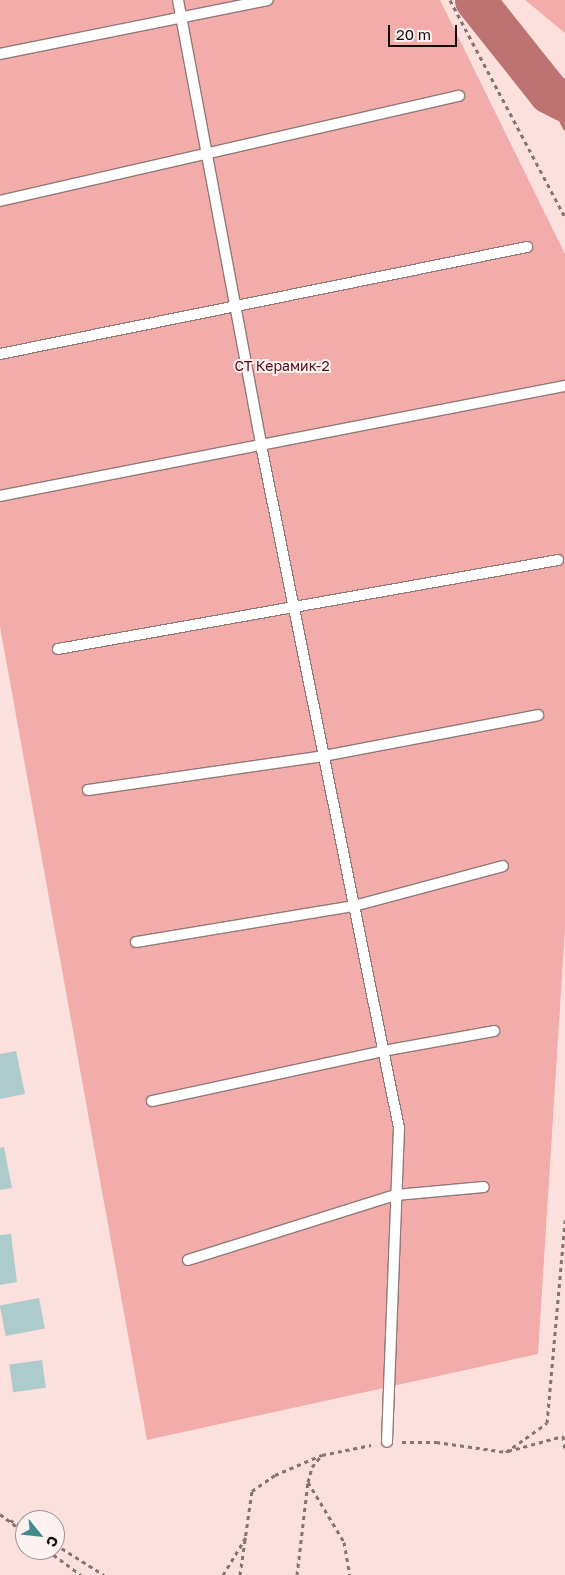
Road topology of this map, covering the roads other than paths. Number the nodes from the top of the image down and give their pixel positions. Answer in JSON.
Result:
{"nodes":[{"id":1,"x":178,"y":0,"type":"edge"},
{"id":2,"x":268,"y":0,"type":"edge"},
{"id":3,"x":181,"y":19,"type":"junction"},
{"id":4,"x":0,"y":54,"type":"edge"},
{"id":5,"x":459,"y":96,"type":"dead end"},
{"id":6,"x":206,"y":152,"type":"junction"},
{"id":7,"x":0,"y":201,"type":"edge"},
{"id":8,"x":527,"y":247,"type":"dead end"},
{"id":9,"x":234,"y":304,"type":"junction"},
{"id":10,"x":0,"y":354,"type":"edge"},
{"id":11,"x":565,"y":386,"type":"edge"},
{"id":12,"x":261,"y":445,"type":"junction"},
{"id":13,"x":0,"y":496,"type":"edge"},
{"id":14,"x":558,"y":560,"type":"dead end"},
{"id":15,"x":293,"y":607,"type":"junction"},
{"id":16,"x":58,"y":649,"type":"dead end"},
{"id":17,"x":538,"y":715,"type":"dead end"},
{"id":18,"x":324,"y":756,"type":"junction"},
{"id":19,"x":88,"y":790,"type":"dead end"},
{"id":20,"x":503,"y":866,"type":"dead end"},
{"id":21,"x":354,"y":906,"type":"junction"},
{"id":22,"x":136,"y":942,"type":"dead end"},
{"id":23,"x":494,"y":1032,"type":"dead end"},
{"id":24,"x":383,"y":1051,"type":"junction"},
{"id":25,"x":152,"y":1101,"type":"dead end"},
{"id":26,"x":484,"y":1187,"type":"dead end"},
{"id":27,"x":396,"y":1195,"type":"junction"},
{"id":28,"x":188,"y":1260,"type":"dead end"},
{"id":29,"x":387,"y":1442,"type":"road end"}],
"edges":[{"from":1,"to":3,"type":"lane"},
{"from":2,"to":3,"type":"lane"},
{"from":3,"to":4,"type":"lane"},
{"from":3,"to":6,"type":"lane"},
{"from":5,"to":6,"type":"lane"},
{"from":6,"to":7,"type":"lane"},
{"from":6,"to":9,"type":"lane"},
{"from":8,"to":9,"type":"lane"},
{"from":9,"to":10,"type":"lane"},
{"from":9,"to":12,"type":"lane"},
{"from":11,"to":12,"type":"lane"},
{"from":12,"to":13,"type":"lane"},
{"from":12,"to":15,"type":"lane"},
{"from":14,"to":15,"type":"lane"},
{"from":15,"to":16,"type":"lane"},
{"from":15,"to":18,"type":"lane"},
{"from":17,"to":18,"type":"lane"},
{"from":18,"to":19,"type":"lane"},
{"from":18,"to":21,"type":"lane"},
{"from":20,"to":21,"type":"lane"},
{"from":21,"to":22,"type":"lane"},
{"from":21,"to":24,"type":"lane"},
{"from":23,"to":24,"type":"lane"},
{"from":24,"to":25,"type":"lane"},
{"from":24,"to":27,"type":"lane"},
{"from":26,"to":27,"type":"lane"},
{"from":27,"to":28,"type":"lane"},
{"from":27,"to":29,"type":"lane"}]}
